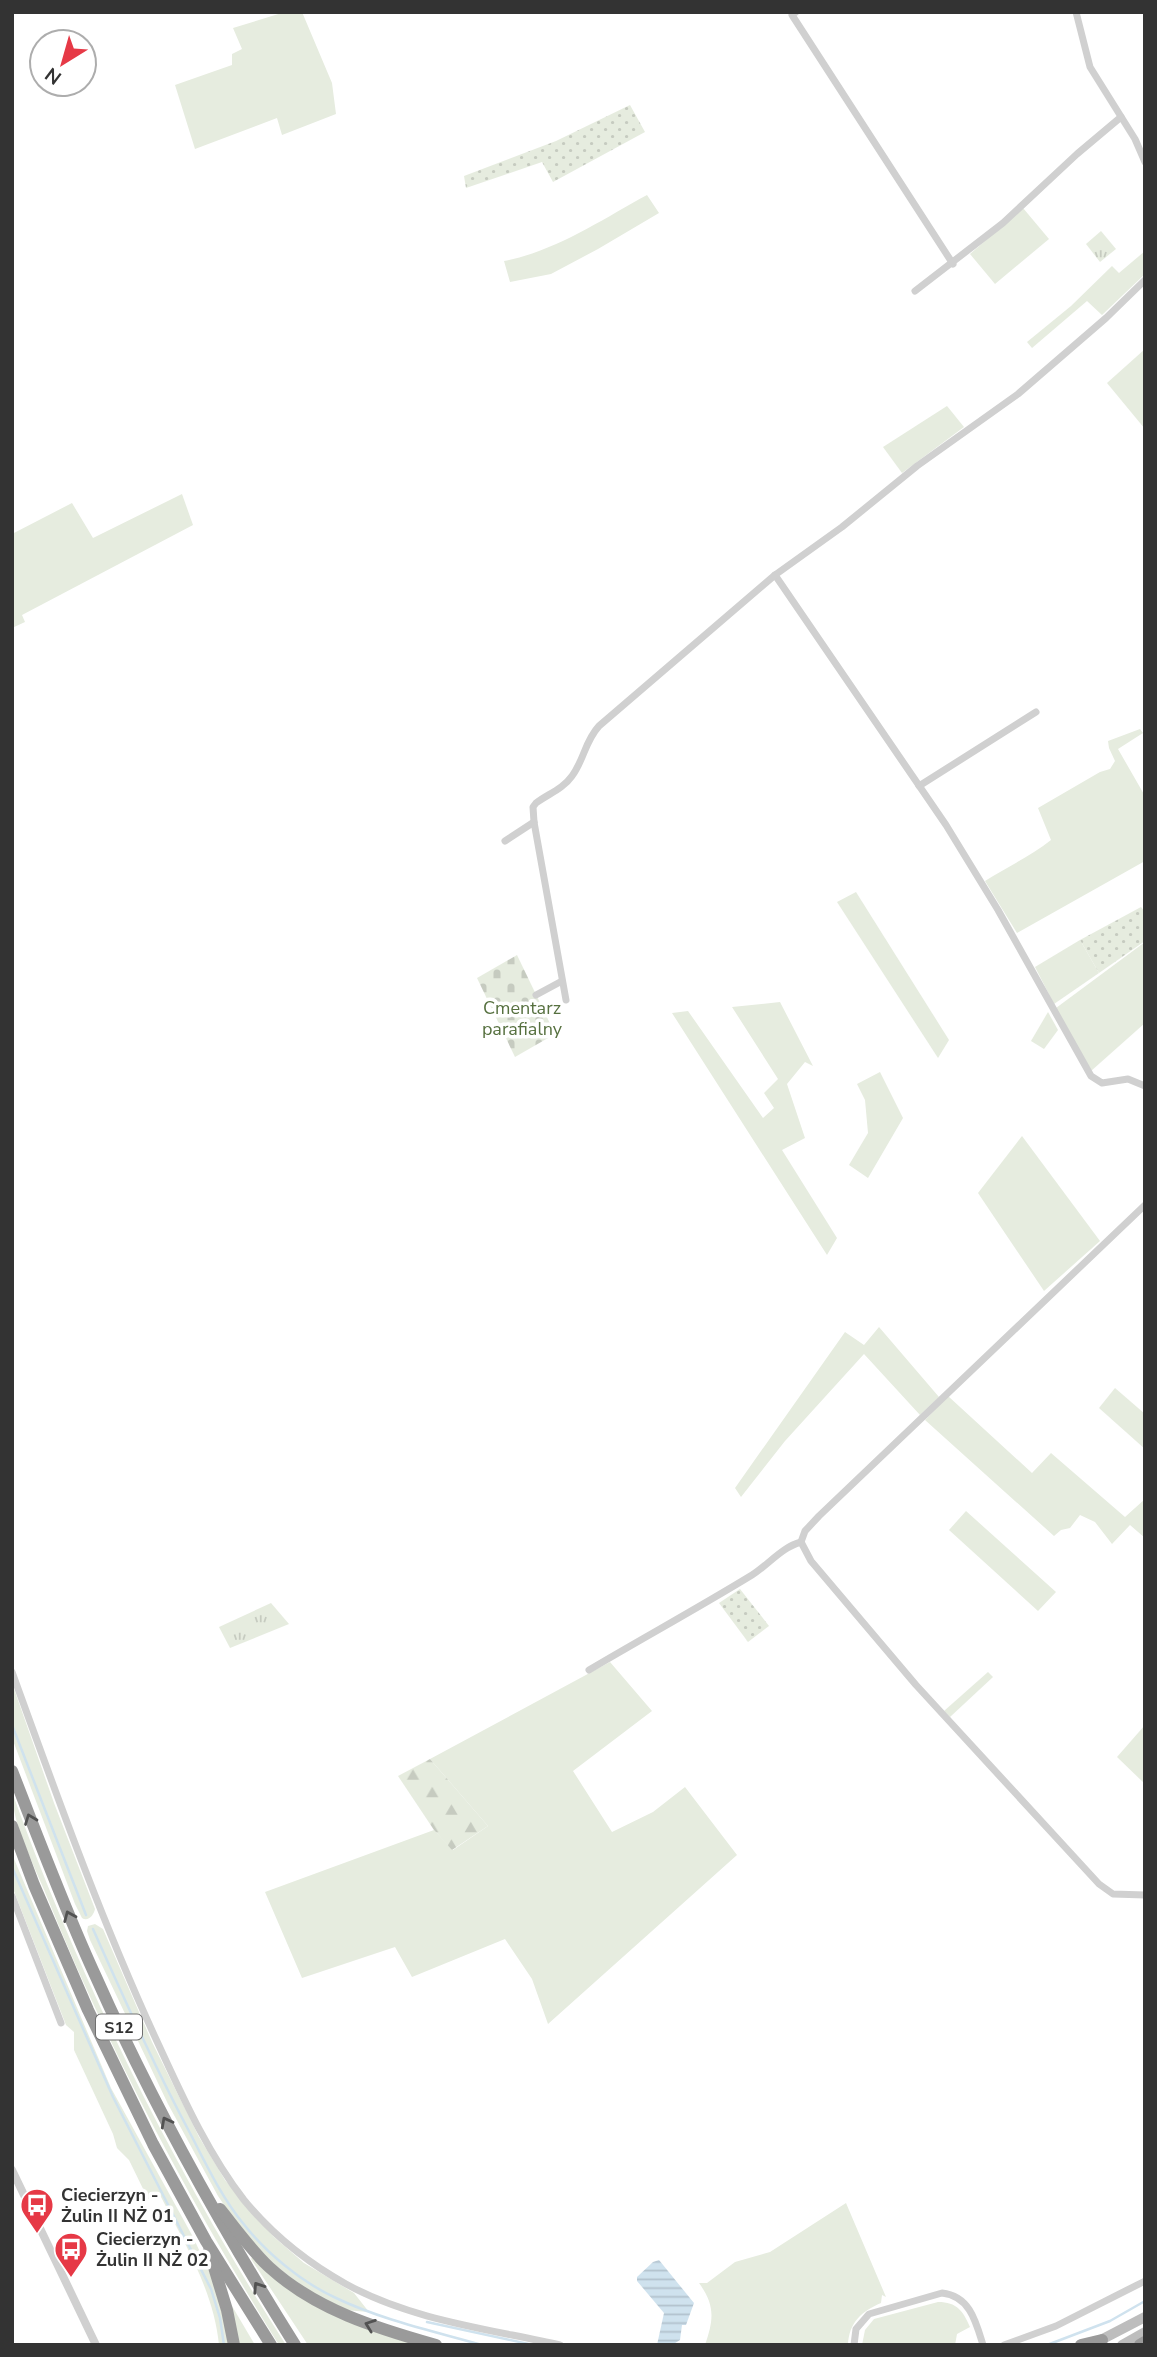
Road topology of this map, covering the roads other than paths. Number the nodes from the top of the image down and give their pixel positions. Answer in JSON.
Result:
{"nodes":[{"id":1,"x":796,"y":12,"type":"edge"},
{"id":2,"x":1076,"y":12,"type":"edge"},
{"id":3,"x":1121,"y":117,"type":"junction"},
{"id":4,"x":1145,"y":162,"type":"edge"},
{"id":5,"x":953,"y":264,"type":"junction"},
{"id":6,"x":1145,"y":280,"type":"edge"},
{"id":7,"x":915,"y":291,"type":"dead end"},
{"id":8,"x":775,"y":575,"type":"junction"},
{"id":9,"x":1036,"y":712,"type":"dead end"},
{"id":10,"x":919,"y":786,"type":"junction"},
{"id":11,"x":534,"y":822,"type":"junction"},
{"id":12,"x":505,"y":841,"type":"dead end"},
{"id":13,"x":562,"y":981,"type":"junction"},
{"id":14,"x":536,"y":995,"type":"dead end"},
{"id":15,"x":566,"y":1000,"type":"dead end"},
{"id":16,"x":1145,"y":1086,"type":"edge"},
{"id":17,"x":1145,"y":1205,"type":"edge"},
{"id":18,"x":801,"y":1542,"type":"junction"},
{"id":19,"x":589,"y":1670,"type":"dead end"},
{"id":20,"x":12,"y":1672,"type":"edge"},
{"id":21,"x":12,"y":1771,"type":"edge"},
{"id":22,"x":12,"y":1826,"type":"edge"},
{"id":23,"x":1142,"y":1894,"type":"edge"},
{"id":24,"x":12,"y":1896,"type":"edge"},
{"id":25,"x":61,"y":2023,"type":"dead end"},
{"id":26,"x":12,"y":2170,"type":"edge"},
{"id":27,"x":198,"y":2183,"type":"junction"},
{"id":28,"x":206,"y":2241,"type":"junction"},
{"id":29,"x":1145,"y":2281,"type":"edge"},
{"id":30,"x":1145,"y":2317,"type":"edge"},
{"id":31,"x":1145,"y":2332,"type":"edge"},
{"id":32,"x":1097,"y":2342,"type":"edge"},
{"id":33,"x":96,"y":2345,"type":"edge"},
{"id":34,"x":234,"y":2345,"type":"edge"},
{"id":35,"x":271,"y":2345,"type":"edge"},
{"id":36,"x":295,"y":2345,"type":"edge"},
{"id":37,"x":436,"y":2345,"type":"edge"},
{"id":38,"x":560,"y":2345,"type":"edge"},
{"id":39,"x":854,"y":2345,"type":"edge"},
{"id":40,"x":983,"y":2345,"type":"edge"},
{"id":41,"x":1004,"y":2345,"type":"edge"},
{"id":42,"x":1081,"y":2345,"type":"edge"},
{"id":43,"x":1122,"y":2345,"type":"edge"}],
"edges":[{"from":1,"to":5,"type":"street"},
{"from":2,"to":3,"type":"street"},
{"from":3,"to":4,"type":"street"},
{"from":3,"to":5,"type":"street"},
{"from":5,"to":7,"type":"street"},
{"from":6,"to":8,"type":"street"},
{"from":8,"to":10,"type":"street"},
{"from":8,"to":11,"type":"street"},
{"from":9,"to":10,"type":"street"},
{"from":10,"to":16,"type":"street"},
{"from":11,"to":12,"type":"street"},
{"from":11,"to":13,"type":"street"},
{"from":13,"to":14,"type":"street"},
{"from":13,"to":15,"type":"street"},
{"from":17,"to":18,"type":"street"},
{"from":18,"to":19,"type":"street"},
{"from":18,"to":23,"type":"street"},
{"from":20,"to":38,"type":"street"},
{"from":27,"to":21,"type":"highway","number":"S12","one_way":true},
{"from":22,"to":28,"type":"highway","number":"S12"},
{"from":24,"to":25,"type":"street"},
{"from":26,"to":33,"type":"street"},
{"from":36,"to":27,"type":"highway","number":"S12","one_way":true},
{"from":37,"to":27,"type":"highway","one_way":true},
{"from":28,"to":34,"type":"highway"},
{"from":28,"to":35,"type":"highway","number":"S12"},
{"from":29,"to":41,"type":"street"},
{"from":30,"to":32,"type":"main road"},
{"from":31,"to":43,"type":"main road"},
{"from":32,"to":42,"type":"highway"},
{"from":39,"to":40,"type":"street"}]}
